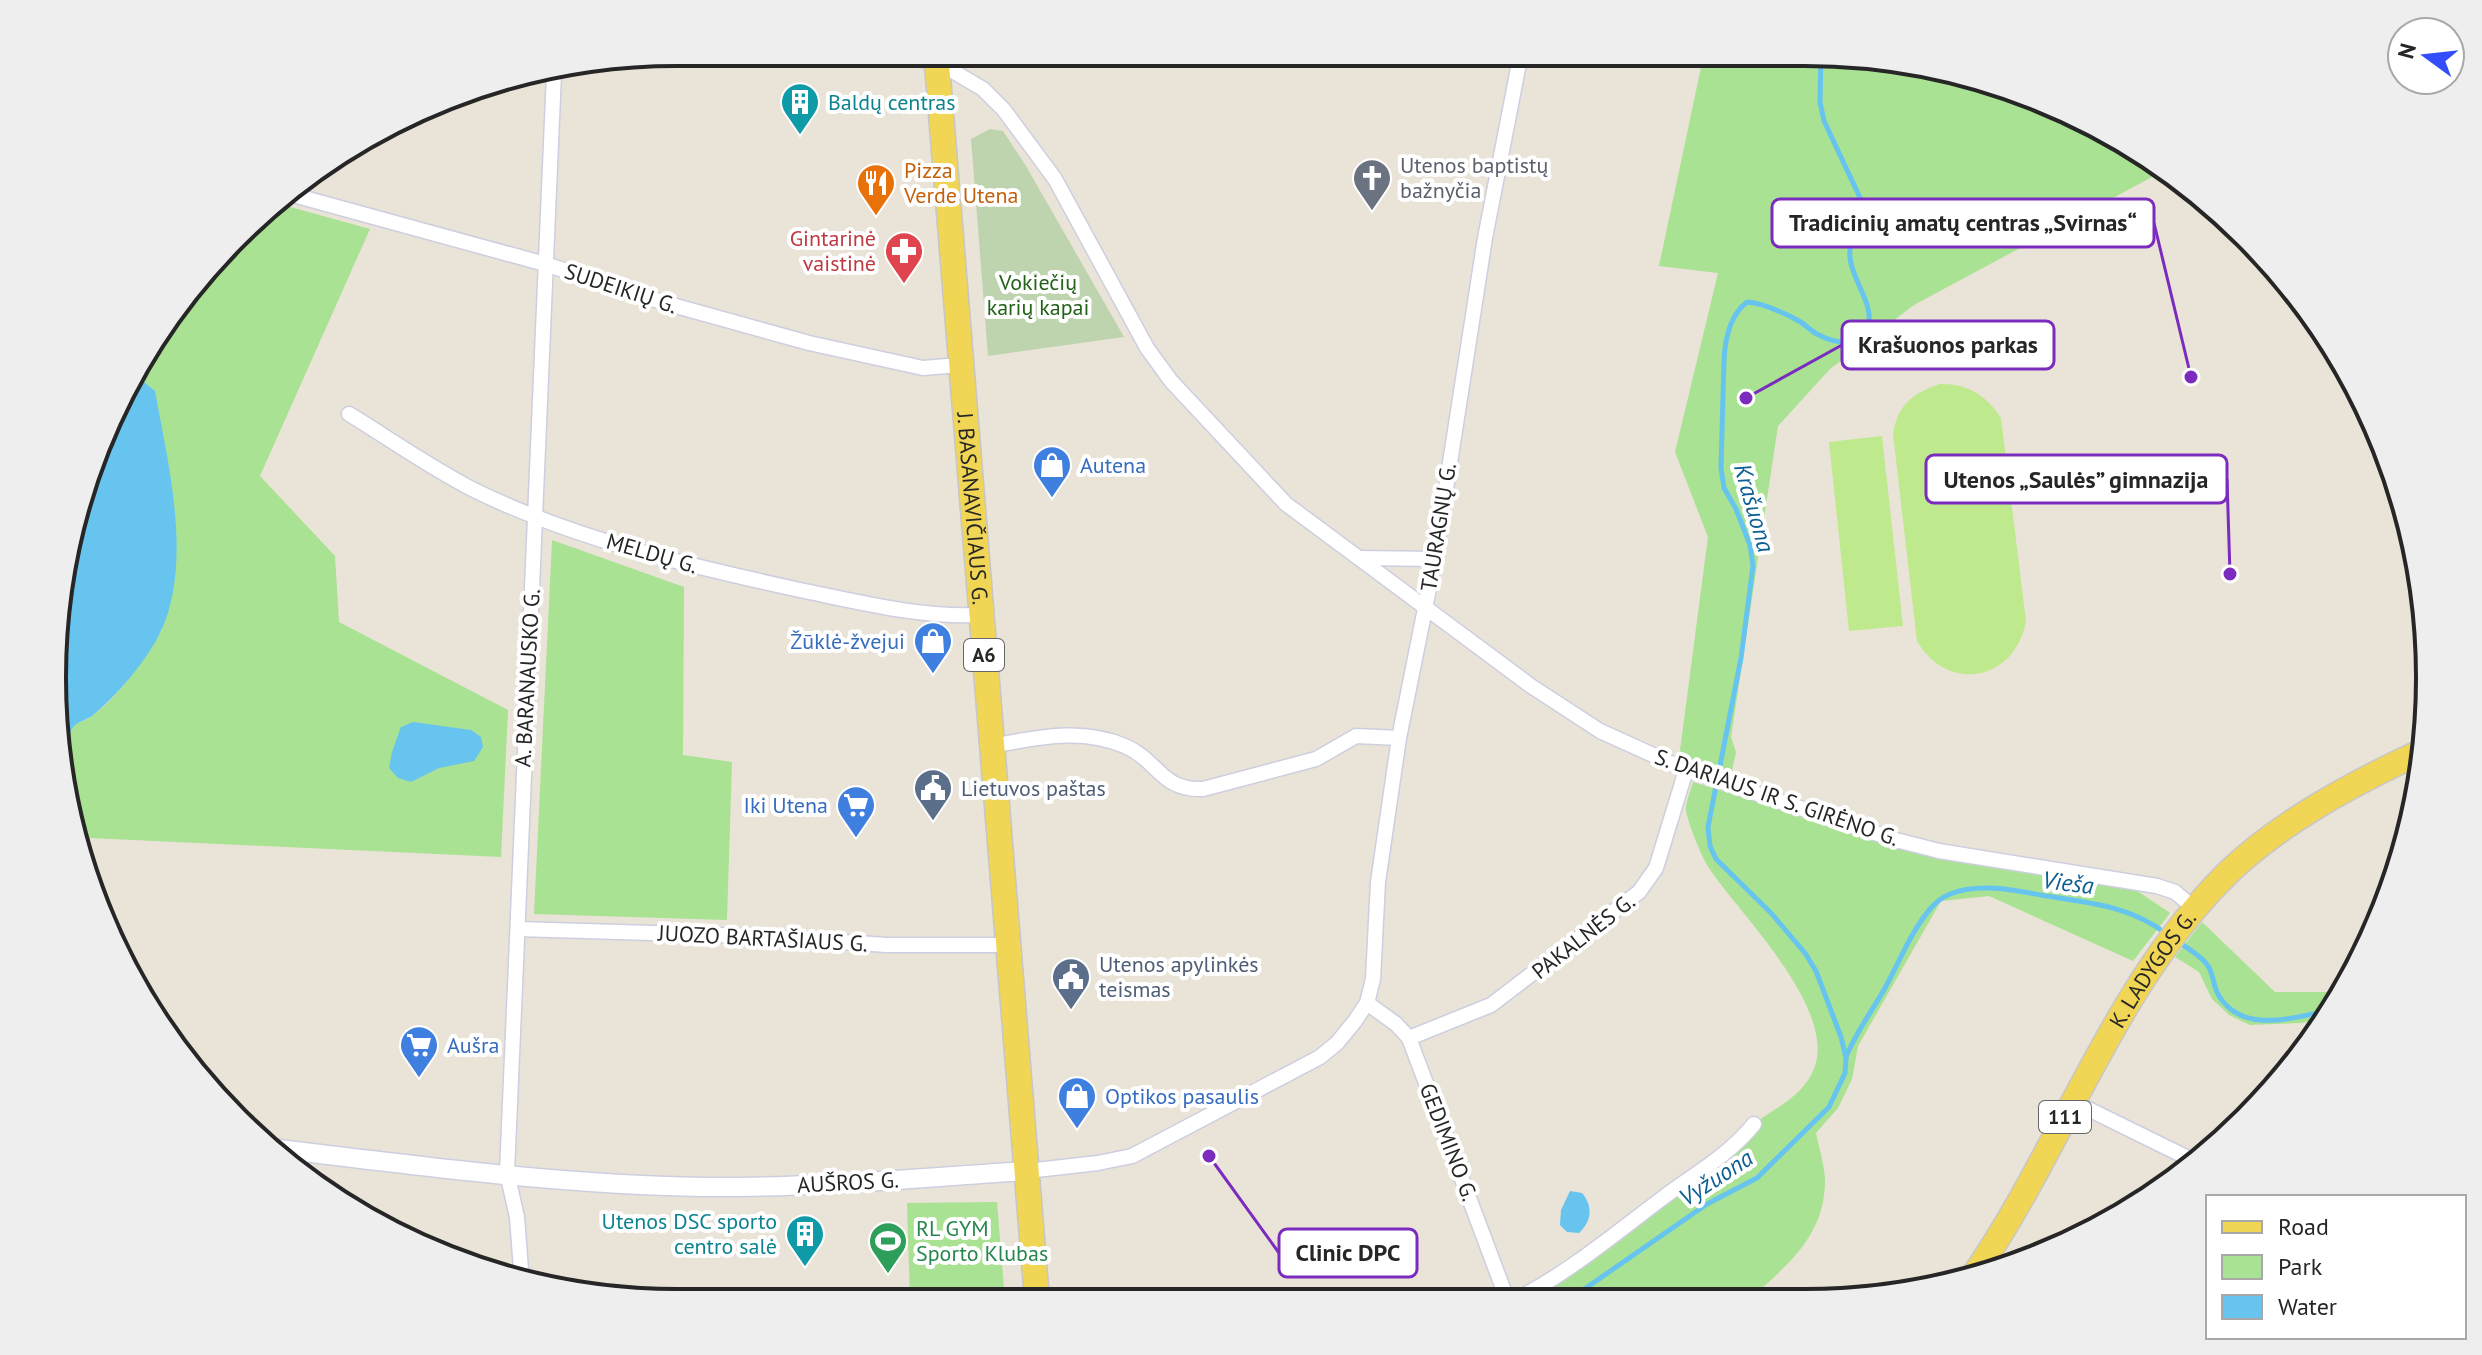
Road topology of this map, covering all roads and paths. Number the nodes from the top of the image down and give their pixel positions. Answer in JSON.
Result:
{"nodes":[{"id":1,"x":938,"y":66,"type":"edge"},
{"id":2,"x":949,"y":66,"type":"edge"},
{"id":3,"x":1519,"y":66,"type":"edge"},
{"id":4,"x":554,"y":79,"type":"edge"},
{"id":5,"x":299,"y":197,"type":"edge"},
{"id":6,"x":545,"y":264,"type":"junction"},
{"id":7,"x":960,"y":365,"type":"junction"},
{"id":8,"x":349,"y":414,"type":"dead end"},
{"id":9,"x":535,"y":517,"type":"junction"},
{"id":10,"x":1361,"y":558,"type":"junction"},
{"id":11,"x":1435,"y":559,"type":"junction"},
{"id":12,"x":1425,"y":607,"type":"junction"},
{"id":13,"x":980,"y":615,"type":"junction"},
{"id":14,"x":1399,"y":738,"type":"junction"},
{"id":15,"x":991,"y":746,"type":"junction"},
{"id":16,"x":2411,"y":758,"type":"edge"},
{"id":17,"x":1686,"y":770,"type":"junction"},
{"id":18,"x":2189,"y":916,"type":"junction"},
{"id":19,"x":518,"y":929,"type":"junction"},
{"id":20,"x":1008,"y":945,"type":"junction"},
{"id":21,"x":1367,"y":1003,"type":"junction"},
{"id":22,"x":1409,"y":1038,"type":"junction"},
{"id":23,"x":2074,"y":1102,"type":"junction"},
{"id":24,"x":1754,"y":1124,"type":"dead end"},
{"id":25,"x":290,"y":1150,"type":"edge"},
{"id":26,"x":2185,"y":1156,"type":"edge"},
{"id":27,"x":1027,"y":1171,"type":"junction"},
{"id":28,"x":507,"y":1173,"type":"junction"},
{"id":29,"x":1981,"y":1263,"type":"edge"},
{"id":30,"x":521,"y":1268,"type":"edge"},
{"id":31,"x":1036,"y":1289,"type":"edge"},
{"id":32,"x":1503,"y":1289,"type":"edge"},
{"id":33,"x":1533,"y":1289,"type":"edge"}],
"edges":[{"from":1,"to":7,"type":"main road","name":"J. BASANAVIČIAUS G.","number":"A6"},
{"from":2,"to":10,"type":"street","name":"S. DARIAUS IR S. GIRĖNO G."},
{"from":3,"to":11,"type":"street","name":"TAURAGNŲ G."},
{"from":4,"to":6,"type":"street","name":"A. BARANAUSKO G."},
{"from":5,"to":6,"type":"street","name":"SUDEIKIŲ G."},
{"from":6,"to":7,"type":"street","name":"SUDEIKIŲ G."},
{"from":6,"to":9,"type":"street","name":"A. BARANAUSKO G."},
{"from":7,"to":13,"type":"main road","name":"J. BASANAVIČIAUS G.","number":"A6"},
{"from":8,"to":9,"type":"street","name":"MELDŲ G."},
{"from":9,"to":13,"type":"street","name":"MELDŲ G."},
{"from":9,"to":19,"type":"street","name":"A. BARANAUSKO G."},
{"from":10,"to":11,"type":"street"},
{"from":10,"to":12,"type":"street","name":"S. DARIAUS IR S. GIRĖNO G."},
{"from":11,"to":12,"type":"street","name":"TAURAGNŲ G."},
{"from":12,"to":14,"type":"street","name":"TAURAGNŲ G."},
{"from":12,"to":17,"type":"street","name":"S. DARIAUS IR S. GIRĖNO G."},
{"from":13,"to":15,"type":"main road","name":"J. BASANAVIČIAUS G.","number":"A6"},
{"from":14,"to":15,"type":"street"},
{"from":14,"to":21,"type":"street","name":"TAURAGNŲ G."},
{"from":15,"to":20,"type":"main road","name":"J. BASANAVIČIAUS G.","number":"A6"},
{"from":16,"to":18,"type":"main road","name":"K. LADYGOS G.","number":"111"},
{"from":17,"to":18,"type":"street","name":"S. DARIAUS IR S. GIRĖNO G."},
{"from":17,"to":22,"type":"street","name":"PAKALNĖS G."},
{"from":18,"to":23,"type":"main road","name":"K. LADYGOS G.","number":"111"},
{"from":19,"to":20,"type":"street","name":"JUOZO BARTAŠIAUS G."},
{"from":19,"to":28,"type":"street","name":"A. BARANAUSKO G."},
{"from":20,"to":27,"type":"main road","name":"J. BASANAVIČIAUS G.","number":"A6"},
{"from":21,"to":22,"type":"street","name":"GEDIMINO G."},
{"from":21,"to":27,"type":"street","name":"AUŠROS G."},
{"from":22,"to":32,"type":"street","name":"GEDIMINO G."},
{"from":23,"to":26,"type":"street"},
{"from":23,"to":29,"type":"main road","name":"K. LADYGOS G.","number":"111"},
{"from":24,"to":33,"type":"street"},
{"from":25,"to":28,"type":"street","name":"AUŠROS G."},
{"from":27,"to":28,"type":"street","name":"AUŠROS G."},
{"from":27,"to":31,"type":"main road","name":"J. BASANAVIČIAUS G.","number":"A6"},
{"from":28,"to":30,"type":"street","name":"A. BARANAUSKO G."}]}
